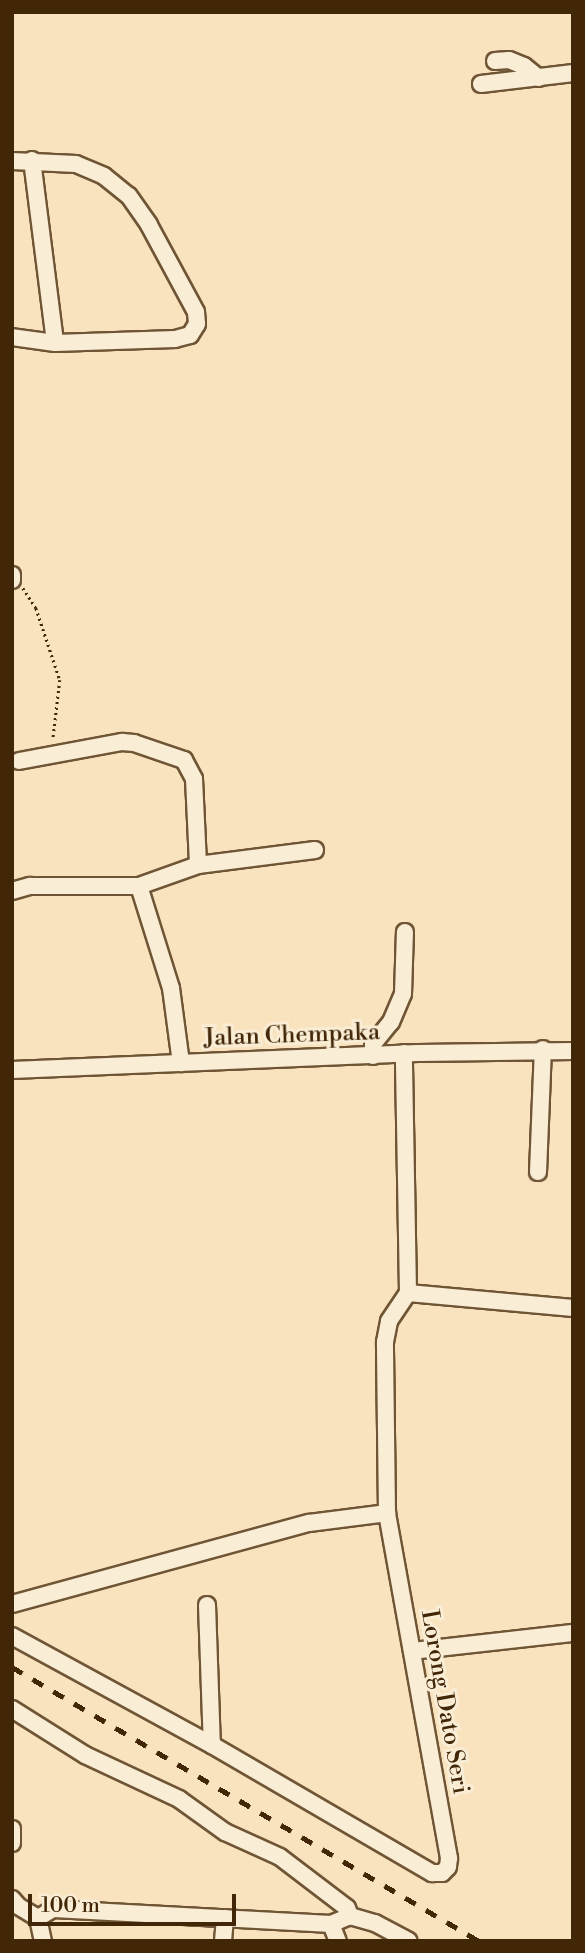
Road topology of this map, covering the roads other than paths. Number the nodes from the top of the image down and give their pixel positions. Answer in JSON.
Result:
{"nodes":[{"id":1,"x":495,"y":61,"type":"dead end"},
{"id":2,"x":573,"y":73,"type":"edge"},
{"id":3,"x":539,"y":78,"type":"junction"},
{"id":4,"x":481,"y":84,"type":"dead end"},
{"id":5,"x":32,"y":160,"type":"junction"},
{"id":6,"x":12,"y":161,"type":"edge"},
{"id":7,"x":12,"y":337,"type":"edge"},
{"id":8,"x":55,"y":343,"type":"junction"},
{"id":9,"x":19,"y":761,"type":"dead end"},
{"id":10,"x":315,"y":850,"type":"dead end"},
{"id":11,"x":198,"y":865,"type":"junction"},
{"id":12,"x":139,"y":886,"type":"junction"},
{"id":13,"x":12,"y":891,"type":"edge"},
{"id":14,"x":405,"y":932,"type":"dead end"},
{"id":15,"x":543,"y":1049,"type":"junction"},
{"id":16,"x":573,"y":1051,"type":"edge"},
{"id":17,"x":404,"y":1053,"type":"junction"},
{"id":18,"x":373,"y":1056,"type":"junction"},
{"id":19,"x":181,"y":1063,"type":"junction"},
{"id":20,"x":12,"y":1070,"type":"edge"},
{"id":21,"x":538,"y":1172,"type":"dead end"},
{"id":22,"x":408,"y":1293,"type":"junction"},
{"id":23,"x":573,"y":1308,"type":"edge"},
{"id":24,"x":387,"y":1513,"type":"junction"},
{"id":25,"x":12,"y":1604,"type":"edge"},
{"id":26,"x":207,"y":1605,"type":"dead end"},
{"id":27,"x":573,"y":1633,"type":"edge"},
{"id":28,"x":12,"y":1636,"type":"edge"},
{"id":29,"x":412,"y":1651,"type":"junction"},
{"id":30,"x":12,"y":1709,"type":"edge"},
{"id":31,"x":212,"y":1745,"type":"junction"},
{"id":32,"x":12,"y":1829,"type":"edge"},
{"id":33,"x":12,"y":1843,"type":"edge"},
{"id":34,"x":12,"y":1899,"type":"edge"},
{"id":35,"x":350,"y":1916,"type":"junction"},
{"id":36,"x":225,"y":1917,"type":"junction"},
{"id":37,"x":38,"y":1918,"type":"junction"},
{"id":38,"x":331,"y":1924,"type":"junction"},
{"id":39,"x":43,"y":1941,"type":"edge"},
{"id":40,"x":223,"y":1941,"type":"edge"},
{"id":41,"x":338,"y":1941,"type":"edge"},
{"id":42,"x":408,"y":1941,"type":"edge"}],
"edges":[{"from":1,"to":3,"type":"street"},
{"from":2,"to":3,"type":"street"},
{"from":3,"to":4,"type":"street"},
{"from":5,"to":6,"type":"street"},
{"from":5,"to":8,"type":"street"},
{"from":5,"to":8,"type":"street"},
{"from":7,"to":8,"type":"street"},
{"from":9,"to":11,"type":"street"},
{"from":10,"to":11,"type":"street"},
{"from":11,"to":12,"type":"street"},
{"from":12,"to":13,"type":"street"},
{"from":12,"to":19,"type":"street"},
{"from":14,"to":18,"type":"street"},
{"from":15,"to":16,"type":"street","name":"Jalan Chempaka"},
{"from":15,"to":17,"type":"street","name":"Jalan Chempaka"},
{"from":15,"to":21,"type":"street"},
{"from":17,"to":18,"type":"street","name":"Jalan Chempaka"},
{"from":17,"to":22,"type":"street"},
{"from":18,"to":19,"type":"street","name":"Jalan Chempaka"},
{"from":19,"to":20,"type":"street","name":"Jalan Chempaka"},
{"from":22,"to":23,"type":"street"},
{"from":22,"to":24,"type":"street","name":"Lorong Dato Seri"},
{"from":24,"to":25,"type":"street"},
{"from":24,"to":29,"type":"street","name":"Lorong Dato Seri"},
{"from":26,"to":31,"type":"street"},
{"from":27,"to":29,"type":"street"},
{"from":28,"to":31,"type":"street","name":"Lorong Dato Seri"},
{"from":29,"to":31,"type":"street","name":"Lorong Dato Seri"},
{"from":30,"to":35,"type":"street"},
{"from":32,"to":33,"type":"street"},
{"from":34,"to":37,"type":"street"},
{"from":35,"to":38,"type":"street"},
{"from":35,"to":42,"type":"street"},
{"from":36,"to":37,"type":"street"},
{"from":36,"to":38,"type":"street"},
{"from":36,"to":40,"type":"street"},
{"from":37,"to":39,"type":"street"},
{"from":38,"to":41,"type":"street"}]}
